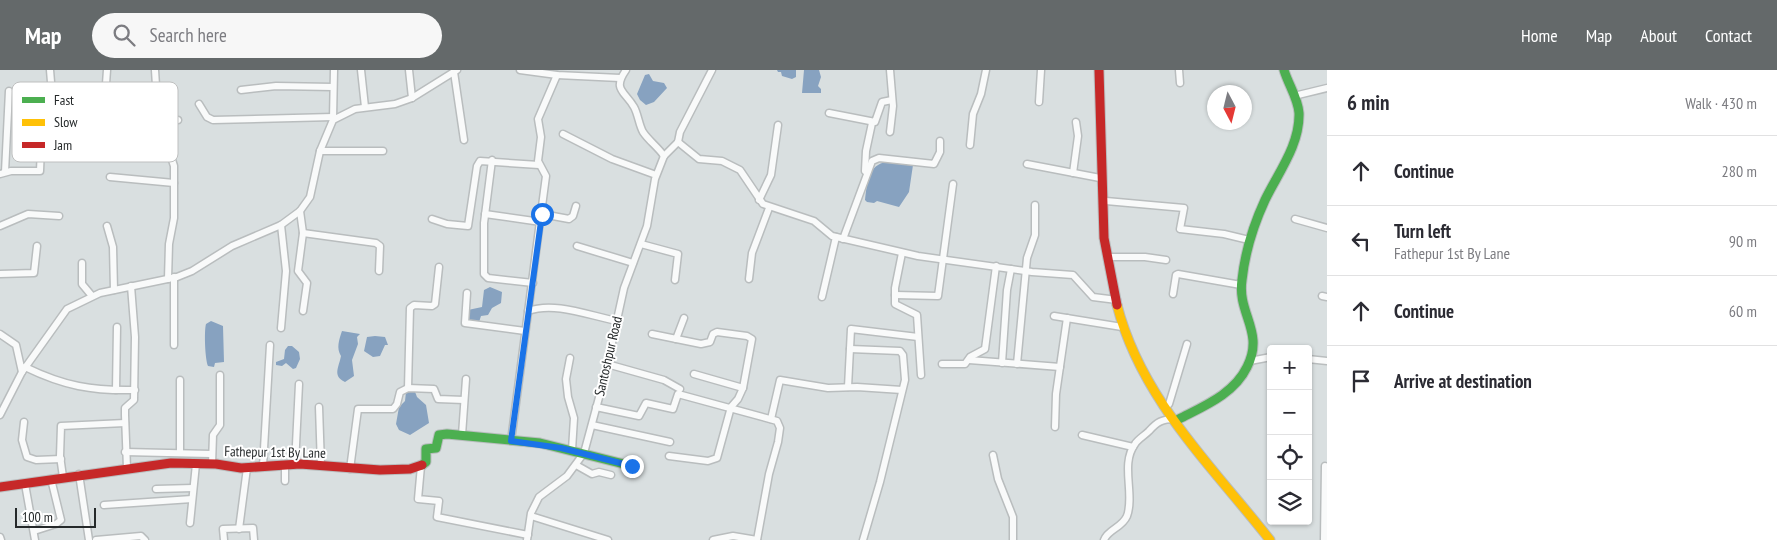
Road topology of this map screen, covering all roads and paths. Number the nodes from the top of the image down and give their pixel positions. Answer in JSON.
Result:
{"nodes":[{"id":1,"x":334,"y":70,"type":"edge"},
{"id":2,"x":361,"y":70,"type":"edge"},
{"id":3,"x":409,"y":70,"type":"edge"},
{"id":4,"x":520,"y":70,"type":"edge"},
{"id":5,"x":626,"y":70,"type":"edge"},
{"id":6,"x":712,"y":70,"type":"edge"},
{"id":7,"x":890,"y":70,"type":"edge"},
{"id":8,"x":986,"y":70,"type":"edge"},
{"id":9,"x":1041,"y":70,"type":"edge"},
{"id":10,"x":1099,"y":70,"type":"edge"},
{"id":11,"x":1104,"y":70,"type":"edge"},
{"id":12,"x":1179,"y":70,"type":"edge"},
{"id":13,"x":1284,"y":70,"type":"edge"},
{"id":14,"x":455,"y":71,"type":"edge"},
{"id":15,"x":538,"y":72,"type":"edge"},
{"id":16,"x":444,"y":73,"type":"edge"},
{"id":17,"x":560,"y":74,"type":"edge"},
{"id":18,"x":620,"y":78,"type":"junction"},
{"id":19,"x":1180,"y":83,"type":"dead end"},
{"id":20,"x":333,"y":87,"type":"junction"},
{"id":21,"x":1327,"y":88,"type":"edge"},
{"id":22,"x":241,"y":90,"type":"dead end"},
{"id":23,"x":10,"y":91,"type":"dead end"},
{"id":24,"x":1294,"y":96,"type":"junction"},
{"id":25,"x":412,"y":98,"type":"junction"},
{"id":26,"x":892,"y":100,"type":"junction"},
{"id":27,"x":1039,"y":102,"type":"dead end"},
{"id":28,"x":199,"y":104,"type":"dead end"},
{"id":29,"x":365,"y":107,"type":"junction"},
{"id":30,"x":829,"y":113,"type":"dead end"},
{"id":31,"x":333,"y":118,"type":"junction"},
{"id":32,"x":1076,"y":122,"type":"dead end"},
{"id":33,"x":872,"y":123,"type":"junction"},
{"id":34,"x":778,"y":125,"type":"dead end"},
{"id":35,"x":890,"y":132,"type":"dead end"},
{"id":36,"x":563,"y":134,"type":"dead end"},
{"id":37,"x":464,"y":140,"type":"dead end"},
{"id":38,"x":940,"y":141,"type":"dead end"},
{"id":39,"x":678,"y":142,"type":"junction"},
{"id":40,"x":970,"y":145,"type":"dead end"},
{"id":41,"x":320,"y":151,"type":"junction"},
{"id":42,"x":383,"y":152,"type":"dead end"},
{"id":43,"x":664,"y":156,"type":"junction"},
{"id":44,"x":492,"y":160,"type":"junction"},
{"id":45,"x":40,"y":162,"type":"edge"},
{"id":46,"x":173,"y":162,"type":"edge"},
{"id":47,"x":1027,"y":164,"type":"dead end"},
{"id":48,"x":539,"y":165,"type":"junction"},
{"id":49,"x":1073,"y":172,"type":"junction"},
{"id":50,"x":3,"y":173,"type":"edge"},
{"id":51,"x":656,"y":175,"type":"junction"},
{"id":52,"x":110,"y":177,"type":"dead end"},
{"id":53,"x":865,"y":177,"type":"junction"},
{"id":54,"x":1100,"y":178,"type":"junction"},
{"id":55,"x":174,"y":183,"type":"junction"},
{"id":56,"x":953,"y":184,"type":"dead end"},
{"id":57,"x":759,"y":200,"type":"junction"},
{"id":58,"x":1106,"y":201,"type":"junction"},
{"id":59,"x":576,"y":206,"type":"dead end"},
{"id":60,"x":1035,"y":206,"type":"dead end"},
{"id":61,"x":769,"y":208,"type":"junction"},
{"id":62,"x":300,"y":211,"type":"junction"},
{"id":63,"x":485,"y":214,"type":"junction"},
{"id":64,"x":542,"y":214,"type":"junction"},
{"id":65,"x":59,"y":216,"type":"dead end"},
{"id":66,"x":1295,"y":218,"type":"dead end"},
{"id":67,"x":432,"y":219,"type":"dead end"},
{"id":68,"x":541,"y":222,"type":"junction"},
{"id":69,"x":281,"y":225,"type":"junction"},
{"id":70,"x":0,"y":226,"type":"edge"},
{"id":71,"x":107,"y":226,"type":"dead end"},
{"id":72,"x":1327,"y":228,"type":"edge"},
{"id":73,"x":303,"y":233,"type":"junction"},
{"id":74,"x":839,"y":238,"type":"junction"},
{"id":75,"x":1249,"y":240,"type":"junction"},
{"id":76,"x":641,"y":244,"type":"junction"},
{"id":77,"x":37,"y":246,"type":"dead end"},
{"id":78,"x":577,"y":246,"type":"dead end"},
{"id":79,"x":902,"y":254,"type":"junction"},
{"id":80,"x":1111,"y":257,"type":"junction"},
{"id":81,"x":943,"y":259,"type":"junction"},
{"id":82,"x":1166,"y":260,"type":"dead end"},
{"id":83,"x":82,"y":263,"type":"dead end"},
{"id":84,"x":633,"y":263,"type":"junction"},
{"id":85,"x":996,"y":266,"type":"junction"},
{"id":86,"x":439,"y":267,"type":"dead end"},
{"id":87,"x":1011,"y":269,"type":"junction"},
{"id":88,"x":379,"y":271,"type":"dead end"},
{"id":89,"x":1026,"y":272,"type":"junction"},
{"id":90,"x":286,"y":273,"type":"junction"},
{"id":91,"x":0,"y":274,"type":"edge"},
{"id":92,"x":299,"y":275,"type":"junction"},
{"id":93,"x":171,"y":278,"type":"junction"},
{"id":94,"x":749,"y":279,"type":"dead end"},
{"id":95,"x":675,"y":280,"type":"dead end"},
{"id":96,"x":533,"y":283,"type":"junction"},
{"id":97,"x":1241,"y":285,"type":"junction"},
{"id":98,"x":131,"y":286,"type":"junction"},
{"id":99,"x":114,"y":290,"type":"junction"},
{"id":100,"x":467,"y":294,"type":"dead end"},
{"id":101,"x":1174,"y":294,"type":"dead end"},
{"id":102,"x":895,"y":295,"type":"junction"},
{"id":103,"x":92,"y":296,"type":"junction"},
{"id":104,"x":822,"y":297,"type":"dead end"},
{"id":105,"x":1116,"y":300,"type":"junction"},
{"id":106,"x":303,"y":311,"type":"dead end"},
{"id":107,"x":528,"y":311,"type":"junction"},
{"id":108,"x":1054,"y":316,"type":"dead end"},
{"id":109,"x":684,"y":318,"type":"dead end"},
{"id":110,"x":1068,"y":318,"type":"junction"},
{"id":111,"x":617,"y":321,"type":"junction"},
{"id":112,"x":117,"y":327,"type":"dead end"},
{"id":113,"x":1122,"y":327,"type":"junction"},
{"id":114,"x":281,"y":328,"type":"dead end"},
{"id":115,"x":525,"y":331,"type":"junction"},
{"id":116,"x":0,"y":334,"type":"edge"},
{"id":117,"x":652,"y":334,"type":"dead end"},
{"id":118,"x":918,"y":337,"type":"junction"},
{"id":119,"x":676,"y":339,"type":"junction"},
{"id":120,"x":174,"y":344,"type":"dead end"},
{"id":121,"x":1187,"y":344,"type":"dead end"},
{"id":122,"x":270,"y":345,"type":"dead end"},
{"id":123,"x":850,"y":349,"type":"junction"},
{"id":124,"x":570,"y":358,"type":"dead end"},
{"id":125,"x":1267,"y":358,"type":"edge"},
{"id":126,"x":969,"y":360,"type":"junction"},
{"id":127,"x":1312,"y":360,"type":"edge"},
{"id":128,"x":1250,"y":361,"type":"junction"},
{"id":129,"x":1327,"y":362,"type":"edge"},
{"id":130,"x":1002,"y":363,"type":"junction"},
{"id":131,"x":607,"y":364,"type":"junction"},
{"id":132,"x":942,"y":364,"type":"dead end"},
{"id":133,"x":1017,"y":364,"type":"junction"},
{"id":134,"x":1060,"y":367,"type":"junction"},
{"id":135,"x":24,"y":370,"type":"junction"},
{"id":136,"x":694,"y":374,"type":"dead end"},
{"id":137,"x":220,"y":375,"type":"dead end"},
{"id":138,"x":921,"y":376,"type":"dead end"},
{"id":139,"x":466,"y":379,"type":"dead end"},
{"id":140,"x":180,"y":380,"type":"dead end"},
{"id":141,"x":299,"y":384,"type":"dead end"},
{"id":142,"x":848,"y":387,"type":"junction"},
{"id":143,"x":408,"y":388,"type":"junction"},
{"id":144,"x":742,"y":388,"type":"junction"},
{"id":145,"x":680,"y":389,"type":"dead end"},
{"id":146,"x":116,"y":390,"type":"junction"},
{"id":147,"x":135,"y":390,"type":"junction"},
{"id":148,"x":902,"y":390,"type":"junction"},
{"id":149,"x":464,"y":400,"type":"junction"},
{"id":150,"x":1169,"y":404,"type":"junction"},
{"id":151,"x":596,"y":406,"type":"junction"},
{"id":152,"x":319,"y":407,"type":"dead end"},
{"id":153,"x":731,"y":407,"type":"junction"},
{"id":154,"x":0,"y":415,"type":"edge"},
{"id":155,"x":771,"y":419,"type":"junction"},
{"id":156,"x":1176,"y":419,"type":"junction"},
{"id":157,"x":24,"y":422,"type":"dead end"},
{"id":158,"x":125,"y":423,"type":"junction"},
{"id":159,"x":592,"y":425,"type":"junction"},
{"id":160,"x":1054,"y":427,"type":"dead end"},
{"id":161,"x":462,"y":435,"type":"junction"},
{"id":162,"x":1082,"y":435,"type":"dead end"},
{"id":163,"x":511,"y":441,"type":"junction"},
{"id":164,"x":670,"y":442,"type":"dead end"},
{"id":165,"x":1133,"y":447,"type":"junction"},
{"id":166,"x":572,"y":450,"type":"junction"},
{"id":167,"x":125,"y":452,"type":"junction"},
{"id":168,"x":180,"y":453,"type":"junction"},
{"id":169,"x":584,"y":453,"type":"junction"},
{"id":170,"x":211,"y":454,"type":"junction"},
{"id":171,"x":993,"y":455,"type":"dead end"},
{"id":172,"x":669,"y":456,"type":"dead end"},
{"id":173,"x":61,"y":459,"type":"junction"},
{"id":174,"x":196,"y":464,"type":"junction"},
{"id":175,"x":212,"y":464,"type":"junction"},
{"id":176,"x":285,"y":465,"type":"junction"},
{"id":177,"x":295,"y":465,"type":"junction"},
{"id":178,"x":576,"y":465,"type":"junction"},
{"id":179,"x":264,"y":466,"type":"junction"},
{"id":180,"x":321,"y":466,"type":"junction"},
{"id":181,"x":421,"y":466,"type":"junction"},
{"id":182,"x":632,"y":466,"type":"dead end"},
{"id":183,"x":1324,"y":466,"type":"dead end"},
{"id":184,"x":127,"y":468,"type":"junction"},
{"id":185,"x":247,"y":468,"type":"junction"},
{"id":186,"x":350,"y":468,"type":"junction"},
{"id":187,"x":79,"y":474,"type":"junction"},
{"id":188,"x":611,"y":475,"type":"dead end"},
{"id":189,"x":63,"y":477,"type":"junction"},
{"id":190,"x":51,"y":480,"type":"junction"},
{"id":191,"x":285,"y":481,"type":"dead end"},
{"id":192,"x":25,"y":484,"type":"junction"},
{"id":193,"x":0,"y":487,"type":"edge"},
{"id":194,"x":193,"y":488,"type":"junction"},
{"id":195,"x":156,"y":489,"type":"dead end"},
{"id":196,"x":192,"y":499,"type":"junction"},
{"id":197,"x":104,"y":505,"type":"dead end"},
{"id":198,"x":531,"y":516,"type":"junction"},
{"id":199,"x":190,"y":524,"type":"dead end"},
{"id":200,"x":239,"y":529,"type":"junction"},
{"id":201,"x":34,"y":531,"type":"junction"},
{"id":202,"x":527,"y":537,"type":"edge"},
{"id":203,"x":128,"y":538,"type":"edge"},
{"id":204,"x":35,"y":540,"type":"edge"},
{"id":205,"x":89,"y":540,"type":"edge"},
{"id":206,"x":101,"y":540,"type":"edge"},
{"id":207,"x":145,"y":540,"type":"edge"},
{"id":208,"x":224,"y":540,"type":"edge"},
{"id":209,"x":254,"y":540,"type":"edge"},
{"id":210,"x":608,"y":540,"type":"edge"},
{"id":211,"x":713,"y":540,"type":"edge"},
{"id":212,"x":757,"y":540,"type":"edge"},
{"id":213,"x":863,"y":540,"type":"edge"},
{"id":214,"x":1013,"y":540,"type":"edge"},
{"id":215,"x":1104,"y":540,"type":"edge"},
{"id":216,"x":1270,"y":540,"type":"edge"},
{"id":217,"x":1275,"y":540,"type":"edge"},
{"id":218,"x":1324,"y":540,"type":"edge"}],
"edges":[{"from":1,"to":20,"type":"street"},
{"from":2,"to":29,"type":"street"},
{"from":3,"to":25,"type":"street"},
{"from":4,"to":15,"type":"street"},
{"from":5,"to":18,"type":"street"},
{"from":6,"to":39,"type":"street"},
{"from":7,"to":26,"type":"street"},
{"from":8,"to":40,"type":"street"},
{"from":9,"to":27,"type":"street"},
{"from":10,"to":54,"type":"street"},
{"from":11,"to":58,"type":"street"},
{"from":12,"to":19,"type":"street"},
{"from":13,"to":24,"type":"street"},
{"from":14,"to":16,"type":"street"},
{"from":14,"to":37,"type":"street"},
{"from":15,"to":17,"type":"street"},
{"from":16,"to":25,"type":"street"},
{"from":17,"to":18,"type":"street"},
{"from":17,"to":48,"type":"street"},
{"from":18,"to":43,"type":"street"},
{"from":20,"to":22,"type":"street"},
{"from":20,"to":31,"type":"street"},
{"from":21,"to":24,"type":"street"},
{"from":23,"to":50,"type":"street"},
{"from":24,"to":75,"type":"street"},
{"from":25,"to":29,"type":"street"},
{"from":26,"to":33,"type":"street"},
{"from":26,"to":35,"type":"street"},
{"from":28,"to":31,"type":"street"},
{"from":29,"to":31,"type":"street"},
{"from":30,"to":33,"type":"street"},
{"from":31,"to":41,"type":"street"},
{"from":32,"to":49,"type":"street"},
{"from":33,"to":53,"type":"street"},
{"from":34,"to":57,"type":"street"},
{"from":36,"to":51,"type":"street"},
{"from":38,"to":53,"type":"street"},
{"from":39,"to":43,"type":"street"},
{"from":39,"to":57,"type":"street"},
{"from":41,"to":42,"type":"street"},
{"from":41,"to":62,"type":"street"},
{"from":43,"to":51,"type":"street","name":"Santoshpur Road"},
{"from":44,"to":48,"type":"street"},
{"from":44,"to":63,"type":"street"},
{"from":44,"to":67,"type":"street"},
{"from":45,"to":50,"type":"street"},
{"from":46,"to":55,"type":"street"},
{"from":47,"to":49,"type":"street"},
{"from":48,"to":64,"type":"street"},
{"from":49,"to":54,"type":"street"},
{"from":51,"to":76,"type":"street","name":"Santoshpur Road"},
{"from":52,"to":55,"type":"street"},
{"from":53,"to":74,"type":"street"},
{"from":54,"to":105,"type":"street"},
{"from":55,"to":93,"type":"street"},
{"from":56,"to":81,"type":"street"},
{"from":57,"to":61,"type":"street"},
{"from":58,"to":75,"type":"street"},
{"from":58,"to":80,"type":"street"},
{"from":59,"to":64,"type":"street"},
{"from":60,"to":89,"type":"street"},
{"from":61,"to":74,"type":"street"},
{"from":61,"to":94,"type":"street"},
{"from":62,"to":69,"type":"street"},
{"from":62,"to":73,"type":"street"},
{"from":63,"to":68,"type":"street"},
{"from":63,"to":96,"type":"street"},
{"from":64,"to":68,"type":"street"},
{"from":65,"to":70,"type":"street"},
{"from":66,"to":72,"type":"street"},
{"from":68,"to":96,"type":"street"},
{"from":69,"to":90,"type":"street"},
{"from":69,"to":93,"type":"street"},
{"from":71,"to":99,"type":"street"},
{"from":73,"to":88,"type":"street"},
{"from":73,"to":92,"type":"street"},
{"from":74,"to":79,"type":"street"},
{"from":74,"to":104,"type":"street"},
{"from":75,"to":97,"type":"street"},
{"from":76,"to":84,"type":"street","name":"Santoshpur Road"},
{"from":76,"to":95,"type":"street"},
{"from":77,"to":91,"type":"street"},
{"from":78,"to":84,"type":"street"},
{"from":79,"to":81,"type":"street"},
{"from":79,"to":102,"type":"street"},
{"from":80,"to":82,"type":"street"},
{"from":80,"to":105,"type":"street"},
{"from":81,"to":85,"type":"street"},
{"from":81,"to":102,"type":"street"},
{"from":83,"to":103,"type":"street"},
{"from":84,"to":111,"type":"street","name":"Santoshpur Road"},
{"from":85,"to":87,"type":"street"},
{"from":85,"to":126,"type":"street"},
{"from":86,"to":143,"type":"street"},
{"from":87,"to":89,"type":"street"},
{"from":87,"to":130,"type":"street"},
{"from":89,"to":105,"type":"street"},
{"from":89,"to":133,"type":"street"},
{"from":90,"to":92,"type":"street"},
{"from":90,"to":114,"type":"street"},
{"from":92,"to":106,"type":"street"},
{"from":93,"to":98,"type":"street"},
{"from":93,"to":120,"type":"street"},
{"from":96,"to":107,"type":"street"},
{"from":97,"to":101,"type":"street"},
{"from":97,"to":128,"type":"street"},
{"from":98,"to":99,"type":"street"},
{"from":98,"to":147,"type":"street"},
{"from":99,"to":103,"type":"street"},
{"from":100,"to":115,"type":"street"},
{"from":102,"to":118,"type":"street"},
{"from":103,"to":135,"type":"street"},
{"from":105,"to":113,"type":"street"},
{"from":105,"to":150,"type":"street"},
{"from":107,"to":111,"type":"street"},
{"from":107,"to":115,"type":"street"},
{"from":108,"to":110,"type":"street"},
{"from":109,"to":119,"type":"street"},
{"from":110,"to":113,"type":"street"},
{"from":110,"to":134,"type":"street"},
{"from":111,"to":131,"type":"street","name":"Santoshpur Road"},
{"from":112,"to":146,"type":"street"},
{"from":113,"to":156,"type":"street"},
{"from":115,"to":163,"type":"street"},
{"from":116,"to":135,"type":"street"},
{"from":117,"to":119,"type":"street"},
{"from":118,"to":123,"type":"street"},
{"from":118,"to":138,"type":"street"},
{"from":119,"to":144,"type":"street"},
{"from":121,"to":150,"type":"street"},
{"from":122,"to":179,"type":"street"},
{"from":123,"to":142,"type":"street"},
{"from":123,"to":148,"type":"street"},
{"from":124,"to":166,"type":"street"},
{"from":125,"to":128,"type":"street"},
{"from":126,"to":130,"type":"street"},
{"from":126,"to":132,"type":"street"},
{"from":127,"to":129,"type":"street"},
{"from":128,"to":156,"type":"street"},
{"from":130,"to":133,"type":"street"},
{"from":131,"to":145,"type":"street"},
{"from":131,"to":151,"type":"street","name":"Santoshpur Road"},
{"from":133,"to":134,"type":"street"},
{"from":134,"to":160,"type":"street"},
{"from":135,"to":146,"type":"street"},
{"from":135,"to":154,"type":"street"},
{"from":136,"to":144,"type":"street"},
{"from":137,"to":170,"type":"street"},
{"from":139,"to":149,"type":"street"},
{"from":140,"to":168,"type":"street"},
{"from":141,"to":177,"type":"street"},
{"from":142,"to":148,"type":"street"},
{"from":142,"to":155,"type":"street"},
{"from":143,"to":149,"type":"street"},
{"from":143,"to":186,"type":"street"},
{"from":144,"to":153,"type":"street"},
{"from":146,"to":147,"type":"street"},
{"from":147,"to":158,"type":"street"},
{"from":148,"to":213,"type":"street"},
{"from":149,"to":161,"type":"street"},
{"from":150,"to":156,"type":"street"},
{"from":151,"to":153,"type":"street"},
{"from":151,"to":159,"type":"street","name":"Santoshpur Road"},
{"from":152,"to":180,"type":"street"},
{"from":153,"to":155,"type":"street"},
{"from":153,"to":172,"type":"street"},
{"from":155,"to":212,"type":"street"},
{"from":156,"to":165,"type":"street"},
{"from":156,"to":216,"type":"street"},
{"from":156,"to":217,"type":"street"},
{"from":157,"to":173,"type":"street"},
{"from":158,"to":167,"type":"street"},
{"from":158,"to":173,"type":"street"},
{"from":159,"to":164,"type":"street"},
{"from":159,"to":169,"type":"street","name":"Santoshpur Road"},
{"from":161,"to":163,"type":"street"},
{"from":161,"to":181,"type":"street"},
{"from":162,"to":165,"type":"street"},
{"from":163,"to":166,"type":"street"},
{"from":165,"to":215,"type":"street"},
{"from":166,"to":169,"type":"street"},
{"from":167,"to":168,"type":"street"},
{"from":167,"to":184,"type":"street"},
{"from":168,"to":170,"type":"street"},
{"from":169,"to":178,"type":"street","name":"Santoshpur Road"},
{"from":169,"to":182,"type":"street"},
{"from":170,"to":175,"type":"street"},
{"from":171,"to":214,"type":"street"},
{"from":173,"to":189,"type":"street"},
{"from":174,"to":175,"type":"street","name":"Fathepur 1st By Lane"},
{"from":174,"to":184,"type":"street","name":"Fathepur 1st By Lane"},
{"from":174,"to":194,"type":"street"},
{"from":175,"to":185,"type":"street","name":"Fathepur 1st By Lane"},
{"from":176,"to":177,"type":"street","name":"Fathepur 1st By Lane"},
{"from":176,"to":179,"type":"street","name":"Fathepur 1st By Lane"},
{"from":176,"to":191,"type":"street"},
{"from":177,"to":180,"type":"street","name":"Fathepur 1st By Lane"},
{"from":178,"to":188,"type":"street"},
{"from":178,"to":198,"type":"street","name":"Santoshpur Road"},
{"from":179,"to":185,"type":"street","name":"Fathepur 1st By Lane"},
{"from":180,"to":186,"type":"street","name":"Fathepur 1st By Lane"},
{"from":181,"to":186,"type":"street","name":"Fathepur 1st By Lane"},
{"from":181,"to":202,"type":"street"},
{"from":183,"to":218,"type":"street"},
{"from":184,"to":187,"type":"street","name":"Fathepur 1st By Lane"},
{"from":185,"to":200,"type":"street"},
{"from":187,"to":189,"type":"street","name":"Fathepur 1st By Lane"},
{"from":187,"to":205,"type":"street"},
{"from":189,"to":190,"type":"street","name":"Fathepur 1st By Lane"},
{"from":190,"to":192,"type":"street","name":"Fathepur 1st By Lane"},
{"from":190,"to":201,"type":"street"},
{"from":192,"to":193,"type":"street","name":"Fathepur 1st By Lane"},
{"from":192,"to":201,"type":"street"},
{"from":194,"to":195,"type":"street"},
{"from":194,"to":196,"type":"street"},
{"from":196,"to":197,"type":"street"},
{"from":196,"to":199,"type":"street"},
{"from":198,"to":202,"type":"street","name":"Santoshpur Road"},
{"from":198,"to":210,"type":"street"},
{"from":200,"to":208,"type":"street"},
{"from":200,"to":209,"type":"street"},
{"from":201,"to":204,"type":"street"},
{"from":203,"to":206,"type":"street"},
{"from":203,"to":207,"type":"street"},
{"from":211,"to":212,"type":"street"}]}
